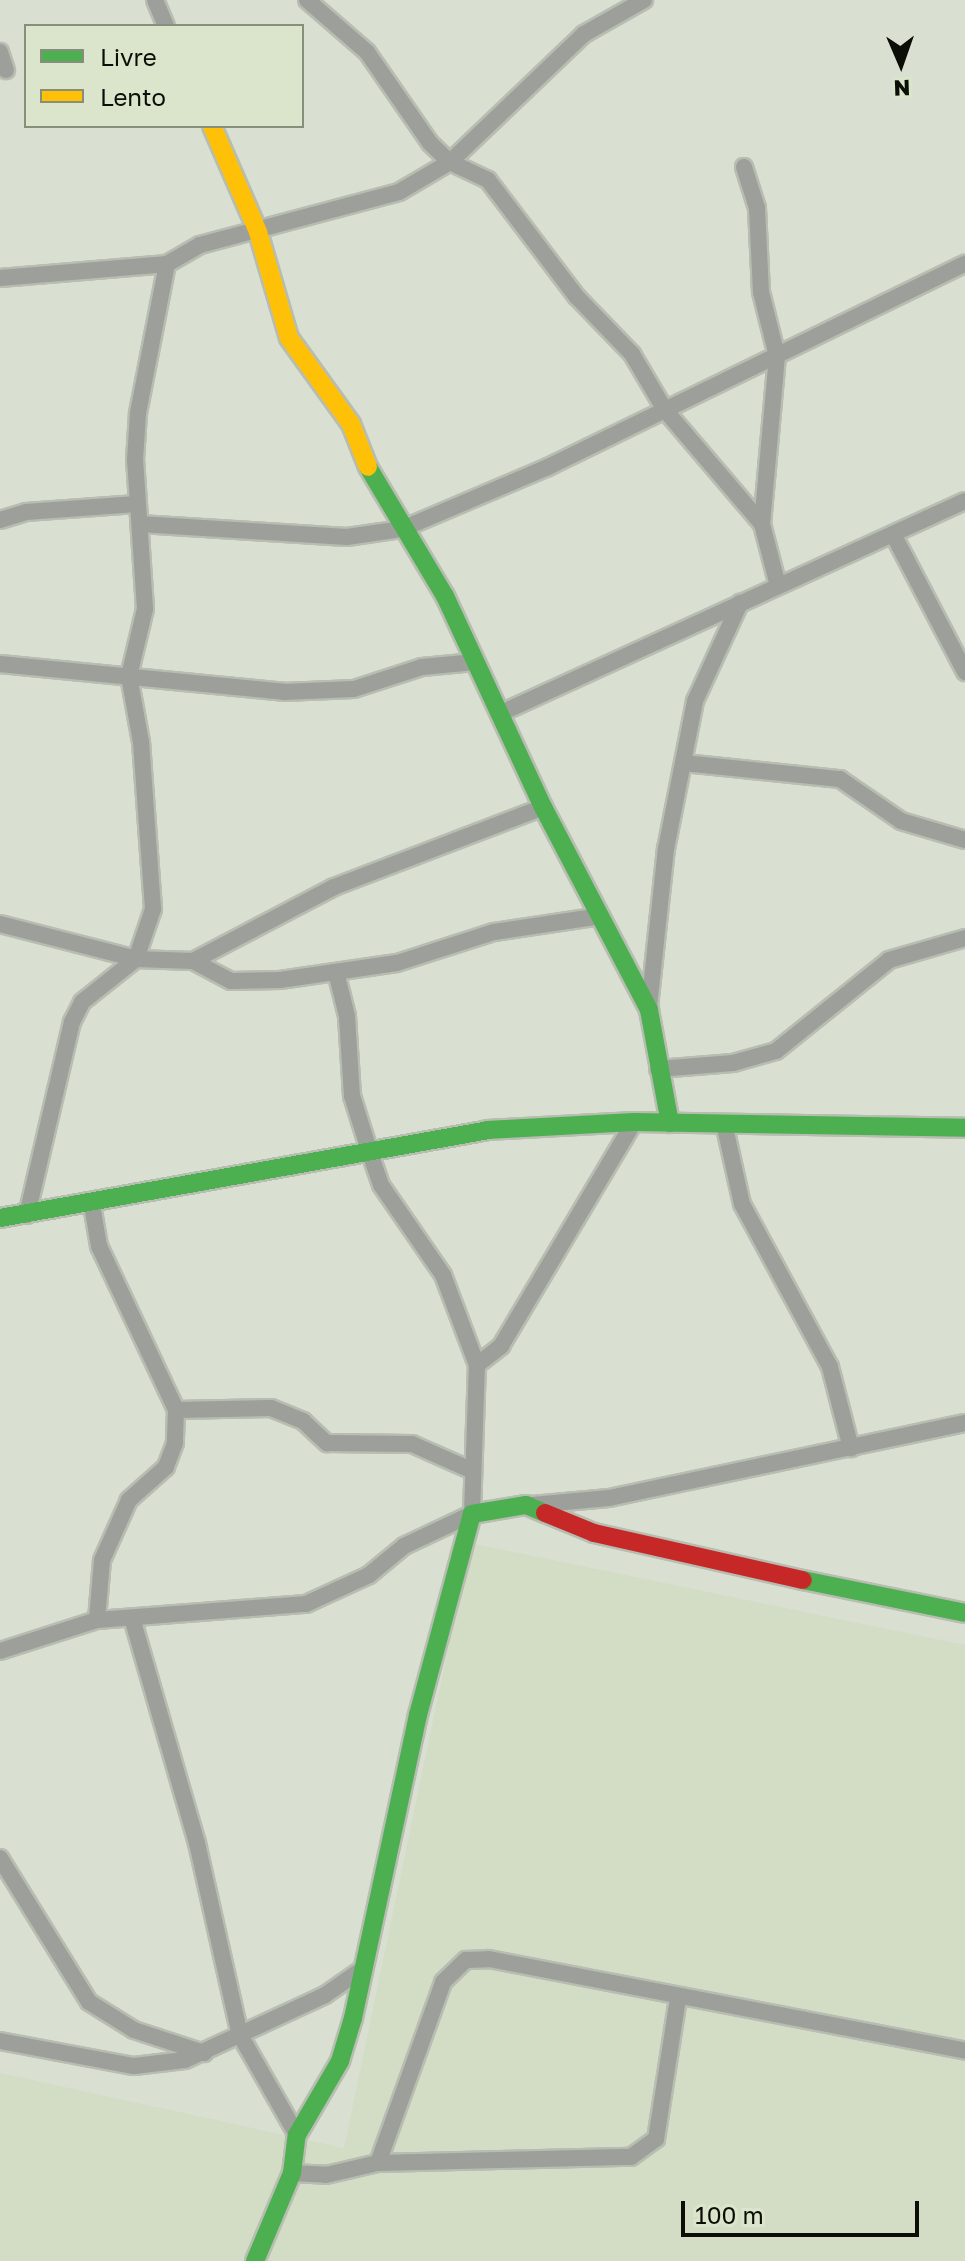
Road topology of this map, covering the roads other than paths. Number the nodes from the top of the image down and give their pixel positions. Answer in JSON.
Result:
{"nodes":[{"id":1,"x":155,"y":0,"type":"edge"},
{"id":2,"x":307,"y":0,"type":"edge"},
{"id":3,"x":644,"y":0,"type":"edge"},
{"id":4,"x":165,"y":24,"type":"edge"},
{"id":5,"x":0,"y":52,"type":"edge"},
{"id":6,"x":6,"y":70,"type":"dead end"},
{"id":7,"x":213,"y":128,"type":"edge"},
{"id":8,"x":450,"y":162,"type":"junction"},
{"id":9,"x":744,"y":167,"type":"dead end"},
{"id":10,"x":258,"y":232,"type":"junction"},
{"id":11,"x":167,"y":264,"type":"junction"},
{"id":12,"x":965,"y":264,"type":"edge"},
{"id":13,"x":0,"y":278,"type":"edge"},
{"id":14,"x":777,"y":356,"type":"junction"},
{"id":15,"x":665,"y":410,"type":"junction"},
{"id":16,"x":965,"y":501,"type":"edge"},
{"id":17,"x":137,"y":504,"type":"junction"},
{"id":18,"x":0,"y":520,"type":"edge"},
{"id":19,"x":140,"y":524,"type":"junction"},
{"id":20,"x":762,"y":524,"type":"junction"},
{"id":21,"x":402,"y":529,"type":"junction"},
{"id":22,"x":893,"y":534,"type":"junction"},
{"id":23,"x":777,"y":582,"type":"junction"},
{"id":24,"x":740,"y":603,"type":"junction"},
{"id":25,"x":475,"y":662,"type":"junction"},
{"id":26,"x":0,"y":664,"type":"edge"},
{"id":27,"x":965,"y":672,"type":"edge"},
{"id":28,"x":129,"y":676,"type":"junction"},
{"id":29,"x":501,"y":713,"type":"junction"},
{"id":30,"x":684,"y":763,"type":"junction"},
{"id":31,"x":543,"y":807,"type":"junction"},
{"id":32,"x":965,"y":840,"type":"edge"},
{"id":33,"x":601,"y":916,"type":"junction"},
{"id":34,"x":0,"y":924,"type":"edge"},
{"id":35,"x":965,"y":938,"type":"edge"},
{"id":36,"x":136,"y":959,"type":"junction"},
{"id":37,"x":193,"y":961,"type":"junction"},
{"id":38,"x":336,"y":972,"type":"junction"},
{"id":39,"x":649,"y":1010,"type":"junction"},
{"id":40,"x":658,"y":1069,"type":"junction"},
{"id":41,"x":634,"y":1122,"type":"junction"},
{"id":42,"x":670,"y":1123,"type":"junction"},
{"id":43,"x":724,"y":1123,"type":"junction"},
{"id":44,"x":965,"y":1128,"type":"edge"},
{"id":45,"x":370,"y":1153,"type":"junction"},
{"id":46,"x":92,"y":1205,"type":"junction"},
{"id":47,"x":27,"y":1215,"type":"junction"},
{"id":48,"x":0,"y":1218,"type":"edge"},
{"id":49,"x":477,"y":1365,"type":"junction"},
{"id":50,"x":176,"y":1410,"type":"junction"},
{"id":51,"x":965,"y":1423,"type":"edge"},
{"id":52,"x":851,"y":1448,"type":"junction"},
{"id":53,"x":473,"y":1471,"type":"junction"},
{"id":54,"x":526,"y":1505,"type":"junction"},
{"id":55,"x":472,"y":1514,"type":"junction"},
{"id":56,"x":965,"y":1613,"type":"edge"},
{"id":57,"x":132,"y":1618,"type":"junction"},
{"id":58,"x":97,"y":1620,"type":"junction"},
{"id":59,"x":0,"y":1651,"type":"edge"},
{"id":60,"x":0,"y":1858,"type":"edge"},
{"id":61,"x":366,"y":1967,"type":"junction"},
{"id":62,"x":678,"y":1999,"type":"junction"},
{"id":63,"x":240,"y":2035,"type":"junction"},
{"id":64,"x":0,"y":2041,"type":"edge"},
{"id":65,"x":965,"y":2051,"type":"edge"},
{"id":66,"x":204,"y":2053,"type":"junction"},
{"id":67,"x":297,"y":2135,"type":"junction"},
{"id":68,"x":378,"y":2163,"type":"junction"},
{"id":69,"x":292,"y":2173,"type":"junction"},
{"id":70,"x":255,"y":2261,"type":"edge"}],
"edges":[{"from":1,"to":4,"type":"street"},
{"from":2,"to":8,"type":"street"},
{"from":3,"to":8,"type":"street"},
{"from":5,"to":6,"type":"street"},
{"from":7,"to":10,"type":"street"},
{"from":8,"to":10,"type":"street"},
{"from":8,"to":15,"type":"street"},
{"from":9,"to":14,"type":"street"},
{"from":10,"to":11,"type":"street"},
{"from":10,"to":21,"type":"street"},
{"from":11,"to":13,"type":"street"},
{"from":11,"to":17,"type":"street"},
{"from":12,"to":14,"type":"street"},
{"from":14,"to":15,"type":"street"},
{"from":14,"to":20,"type":"street"},
{"from":15,"to":20,"type":"street"},
{"from":15,"to":21,"type":"street"},
{"from":16,"to":22,"type":"street"},
{"from":17,"to":18,"type":"street"},
{"from":17,"to":19,"type":"street"},
{"from":19,"to":21,"type":"street"},
{"from":19,"to":28,"type":"street"},
{"from":20,"to":23,"type":"street"},
{"from":21,"to":25,"type":"street"},
{"from":22,"to":23,"type":"street"},
{"from":22,"to":27,"type":"street"},
{"from":23,"to":24,"type":"street"},
{"from":24,"to":29,"type":"street"},
{"from":24,"to":30,"type":"street"},
{"from":25,"to":28,"type":"street"},
{"from":25,"to":29,"type":"street"},
{"from":26,"to":28,"type":"street"},
{"from":28,"to":36,"type":"street"},
{"from":29,"to":31,"type":"street"},
{"from":30,"to":32,"type":"street"},
{"from":30,"to":39,"type":"street"},
{"from":31,"to":33,"type":"street"},
{"from":31,"to":37,"type":"street"},
{"from":33,"to":38,"type":"street"},
{"from":33,"to":39,"type":"street"},
{"from":34,"to":36,"type":"street"},
{"from":35,"to":40,"type":"street"},
{"from":36,"to":37,"type":"street"},
{"from":36,"to":47,"type":"street"},
{"from":37,"to":38,"type":"street"},
{"from":38,"to":45,"type":"street"},
{"from":39,"to":40,"type":"street"},
{"from":40,"to":42,"type":"street"},
{"from":41,"to":42,"type":"street"},
{"from":41,"to":45,"type":"street"},
{"from":41,"to":49,"type":"street"},
{"from":42,"to":43,"type":"street"},
{"from":43,"to":44,"type":"street"},
{"from":43,"to":52,"type":"street"},
{"from":45,"to":46,"type":"street"},
{"from":45,"to":49,"type":"street"},
{"from":46,"to":47,"type":"street"},
{"from":46,"to":50,"type":"street"},
{"from":47,"to":48,"type":"street"},
{"from":49,"to":53,"type":"street"},
{"from":50,"to":53,"type":"street"},
{"from":50,"to":58,"type":"street"},
{"from":51,"to":52,"type":"street"},
{"from":52,"to":54,"type":"street"},
{"from":53,"to":55,"type":"street"},
{"from":54,"to":55,"type":"street"},
{"from":54,"to":56,"type":"street"},
{"from":55,"to":57,"type":"street"},
{"from":55,"to":61,"type":"street"},
{"from":57,"to":58,"type":"street"},
{"from":57,"to":63,"type":"street"},
{"from":58,"to":59,"type":"street"},
{"from":60,"to":66,"type":"street"},
{"from":61,"to":63,"type":"street"},
{"from":61,"to":67,"type":"street"},
{"from":62,"to":65,"type":"street"},
{"from":62,"to":68,"type":"street"},
{"from":62,"to":68,"type":"street"},
{"from":63,"to":66,"type":"street"},
{"from":63,"to":67,"type":"street"},
{"from":64,"to":66,"type":"street"},
{"from":67,"to":69,"type":"street"},
{"from":68,"to":69,"type":"street"},
{"from":69,"to":70,"type":"street"}]}
